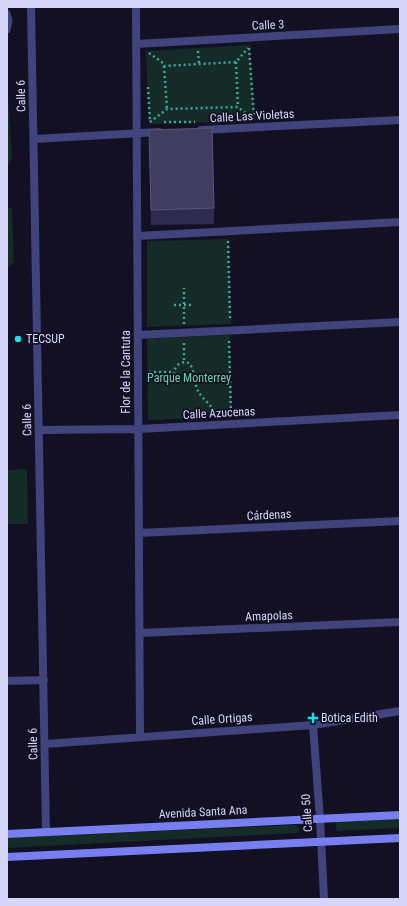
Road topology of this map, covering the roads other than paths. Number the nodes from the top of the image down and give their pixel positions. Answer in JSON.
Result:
{"nodes":[{"id":1,"x":31,"y":7,"type":"edge"},
{"id":2,"x":136,"y":7,"type":"edge"},
{"id":3,"x":7,"y":13,"type":"edge"},
{"id":4,"x":400,"y":29,"type":"edge"},
{"id":5,"x":7,"y":30,"type":"edge"},
{"id":6,"x":136,"y":44,"type":"junction"},
{"id":7,"x":400,"y":120,"type":"edge"},
{"id":8,"x":195,"y":131,"type":"edge"},
{"id":9,"x":165,"y":132,"type":"edge"},
{"id":10,"x":137,"y":134,"type":"junction"},
{"id":11,"x":34,"y":138,"type":"junction"},
{"id":12,"x":400,"y":222,"type":"edge"},
{"id":13,"x":138,"y":236,"type":"junction"},
{"id":14,"x":400,"y":322,"type":"edge"},
{"id":15,"x":138,"y":335,"type":"junction"},
{"id":16,"x":400,"y":415,"type":"edge"},
{"id":17,"x":139,"y":429,"type":"junction"},
{"id":18,"x":39,"y":430,"type":"junction"},
{"id":19,"x":400,"y":521,"type":"edge"},
{"id":20,"x":139,"y":533,"type":"junction"},
{"id":21,"x":400,"y":622,"type":"edge"},
{"id":22,"x":140,"y":633,"type":"junction"},
{"id":23,"x":44,"y":680,"type":"junction"},
{"id":24,"x":7,"y":681,"type":"edge"},
{"id":25,"x":400,"y":711,"type":"edge"},
{"id":26,"x":313,"y":724,"type":"junction"},
{"id":27,"x":140,"y":737,"type":"junction"},
{"id":28,"x":45,"y":744,"type":"junction"},
{"id":29,"x":400,"y":815,"type":"edge"},
{"id":30,"x":320,"y":819,"type":"junction"},
{"id":31,"x":46,"y":832,"type":"junction"},
{"id":32,"x":7,"y":834,"type":"edge"},
{"id":33,"x":400,"y":838,"type":"edge"},
{"id":34,"x":321,"y":842,"type":"junction"},
{"id":35,"x":7,"y":857,"type":"edge"},
{"id":36,"x":324,"y":899,"type":"edge"}],
"edges":[{"from":1,"to":11,"type":"street","name":"Calle 6"},
{"from":2,"to":6,"type":"street","name":"Flor de la Cantuta"},
{"from":3,"to":5,"type":"lane"},
{"from":4,"to":6,"type":"street","name":"Calle 3"},
{"from":6,"to":10,"type":"street","name":"Flor de la Cantuta"},
{"from":7,"to":8,"type":"street","name":"Calle Las Violetas"},
{"from":9,"to":10,"type":"street"},
{"from":10,"to":11,"type":"street"},
{"from":10,"to":13,"type":"street","name":"Flor de la Cantuta"},
{"from":11,"to":18,"type":"street","name":"Calle 6"},
{"from":12,"to":13,"type":"street"},
{"from":13,"to":15,"type":"street","name":"Flor de la Cantuta"},
{"from":14,"to":15,"type":"street"},
{"from":15,"to":17,"type":"street","name":"Flor de la Cantuta"},
{"from":16,"to":17,"type":"street","name":"Calle Azucenas"},
{"from":17,"to":18,"type":"street","name":"Calle Azucenas"},
{"from":17,"to":20,"type":"street","name":"Flor de la Cantuta"},
{"from":18,"to":23,"type":"street","name":"Calle 6"},
{"from":19,"to":20,"type":"street","name":"Cárdenas"},
{"from":20,"to":22,"type":"street","name":"Flor de la Cantuta"},
{"from":21,"to":22,"type":"street","name":"Amapolas"},
{"from":22,"to":27,"type":"street","name":"Flor de la Cantuta"},
{"from":23,"to":24,"type":"street"},
{"from":23,"to":28,"type":"street","name":"Calle 6"},
{"from":25,"to":26,"type":"street","name":"Calle Ortigas"},
{"from":26,"to":27,"type":"street","name":"Calle Ortigas"},
{"from":26,"to":30,"type":"street","name":"Calle 50"},
{"from":27,"to":28,"type":"street","name":"Calle Ortigas"},
{"from":28,"to":31,"type":"street","name":"Calle 6"},
{"from":29,"to":30,"type":"street","name":"Avenida Santa Ana"},
{"from":30,"to":31,"type":"street","name":"Avenida Santa Ana"},
{"from":30,"to":34,"type":"street","name":"Calle 50"},
{"from":31,"to":32,"type":"street","name":"Avenida Santa Ana"},
{"from":33,"to":34,"type":"street"},
{"from":34,"to":35,"type":"street"},
{"from":34,"to":36,"type":"street","name":"Calle 50"}]}
